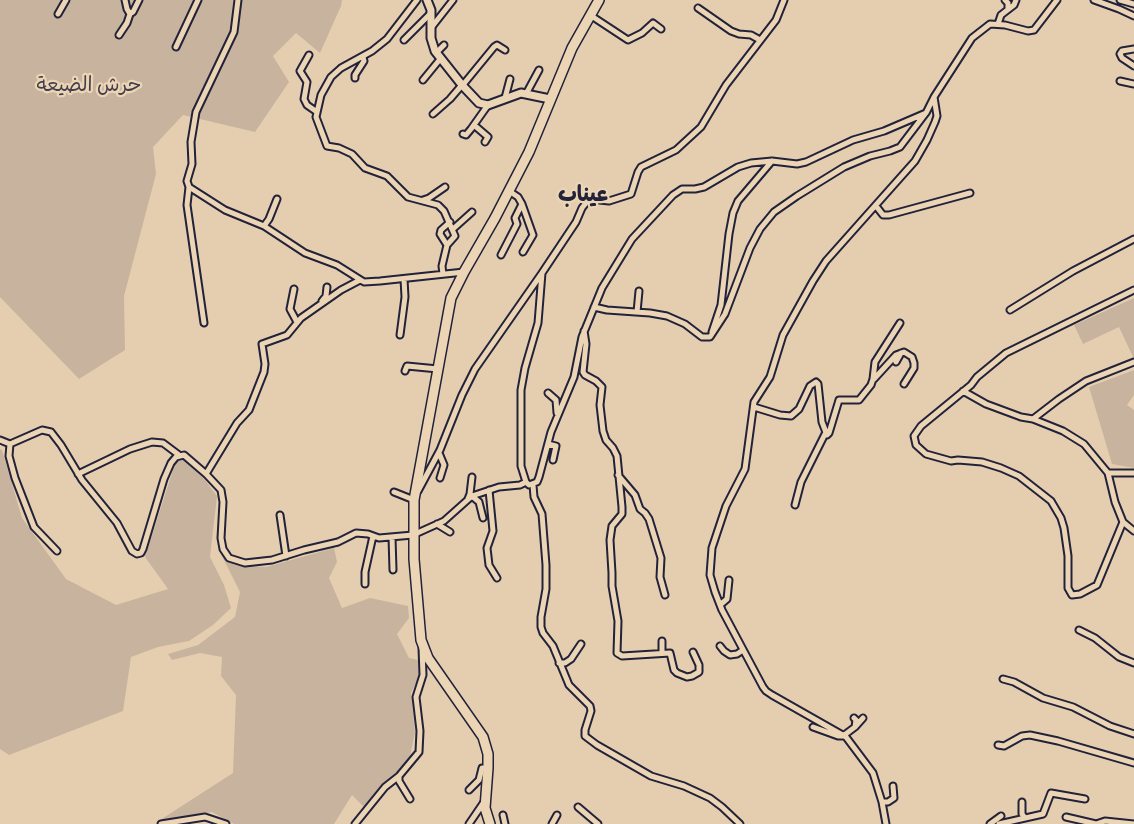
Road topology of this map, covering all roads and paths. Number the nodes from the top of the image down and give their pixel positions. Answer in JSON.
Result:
{"nodes":[{"id":1,"x":66,"y":0,"type":"edge"},
{"id":2,"x":125,"y":0,"type":"edge"},
{"id":3,"x":139,"y":0,"type":"edge"},
{"id":4,"x":198,"y":0,"type":"edge"},
{"id":5,"x":238,"y":0,"type":"edge"},
{"id":6,"x":417,"y":0,"type":"edge"},
{"id":7,"x":427,"y":0,"type":"edge"},
{"id":8,"x":453,"y":0,"type":"edge"},
{"id":9,"x":598,"y":0,"type":"edge"},
{"id":10,"x":784,"y":0,"type":"edge"},
{"id":11,"x":1016,"y":0,"type":"edge"},
{"id":12,"x":1057,"y":0,"type":"edge"},
{"id":13,"x":1094,"y":0,"type":"edge"},
{"id":14,"x":1120,"y":0,"type":"edge"},
{"id":15,"x":1008,"y":1,"type":"edge"},
{"id":16,"x":1134,"y":4,"type":"edge"},
{"id":17,"x":698,"y":8,"type":"dead end"},
{"id":18,"x":1008,"y":9,"type":"junction"},
{"id":19,"x":431,"y":13,"type":"junction"},
{"id":20,"x":58,"y":14,"type":"dead end"},
{"id":21,"x":130,"y":14,"type":"junction"},
{"id":22,"x":590,"y":15,"type":"junction"},
{"id":23,"x":1134,"y":16,"type":"edge"},
{"id":24,"x":998,"y":24,"type":"junction"},
{"id":25,"x":431,"y":28,"type":"junction"},
{"id":26,"x":661,"y":29,"type":"dead end"},
{"id":27,"x":119,"y":35,"type":"dead end"},
{"id":28,"x":404,"y":40,"type":"dead end"},
{"id":29,"x":760,"y":40,"type":"junction"},
{"id":30,"x":444,"y":45,"type":"dead end"},
{"id":31,"x":176,"y":47,"type":"dead end"},
{"id":32,"x":1134,"y":49,"type":"edge"},
{"id":33,"x":505,"y":50,"type":"dead end"},
{"id":34,"x":309,"y":56,"type":"dead end"},
{"id":35,"x":363,"y":56,"type":"junction"},
{"id":36,"x":438,"y":56,"type":"junction"},
{"id":37,"x":1134,"y":66,"type":"edge"},
{"id":38,"x":538,"y":70,"type":"dead end"},
{"id":39,"x":355,"y":78,"type":"dead end"},
{"id":40,"x":510,"y":79,"type":"dead end"},
{"id":41,"x":423,"y":80,"type":"dead end"},
{"id":42,"x":1120,"y":81,"type":"dead end"},
{"id":43,"x":1134,"y":84,"type":"edge"},
{"id":44,"x":462,"y":85,"type":"junction"},
{"id":45,"x":526,"y":94,"type":"junction"},
{"id":46,"x":934,"y":97,"type":"junction"},
{"id":47,"x":505,"y":98,"type":"junction"},
{"id":48,"x":550,"y":99,"type":"junction"},
{"id":49,"x":488,"y":105,"type":"junction"},
{"id":50,"x":317,"y":112,"type":"junction"},
{"id":51,"x":926,"y":113,"type":"junction"},
{"id":52,"x":434,"y":114,"type":"dead end"},
{"id":53,"x":474,"y":125,"type":"junction"},
{"id":54,"x":463,"y":134,"type":"dead end"},
{"id":55,"x":485,"y":142,"type":"dead end"},
{"id":56,"x":772,"y":161,"type":"junction"},
{"id":57,"x":189,"y":187,"type":"junction"},
{"id":58,"x":445,"y":187,"type":"dead end"},
{"id":59,"x":509,"y":191,"type":"junction"},
{"id":60,"x":970,"y":193,"type":"dead end"},
{"id":61,"x":277,"y":199,"type":"dead end"},
{"id":62,"x":422,"y":200,"type":"junction"},
{"id":63,"x":522,"y":204,"type":"junction"},
{"id":64,"x":876,"y":206,"type":"junction"},
{"id":65,"x":472,"y":212,"type":"dead end"},
{"id":66,"x":450,"y":222,"type":"junction"},
{"id":67,"x":264,"y":226,"type":"junction"},
{"id":68,"x":453,"y":229,"type":"junction"},
{"id":69,"x":1134,"y":239,"type":"edge"},
{"id":70,"x":447,"y":245,"type":"junction"},
{"id":71,"x":524,"y":252,"type":"dead end"},
{"id":72,"x":501,"y":255,"type":"dead end"},
{"id":73,"x":464,"y":272,"type":"junction"},
{"id":74,"x":542,"y":273,"type":"junction"},
{"id":75,"x":443,"y":274,"type":"junction"},
{"id":76,"x":404,"y":279,"type":"junction"},
{"id":77,"x":360,"y":280,"type":"junction"},
{"id":78,"x":328,"y":287,"type":"dead end"},
{"id":79,"x":294,"y":289,"type":"dead end"},
{"id":80,"x":1134,"y":290,"type":"edge"},
{"id":81,"x":639,"y":291,"type":"dead end"},
{"id":82,"x":321,"y":304,"type":"junction"},
{"id":83,"x":594,"y":307,"type":"junction"},
{"id":84,"x":1010,"y":310,"type":"dead end"},
{"id":85,"x":637,"y":312,"type":"junction"},
{"id":86,"x":297,"y":322,"type":"junction"},
{"id":87,"x":204,"y":323,"type":"dead end"},
{"id":88,"x":900,"y":323,"type":"dead end"},
{"id":89,"x":584,"y":331,"type":"junction"},
{"id":90,"x":400,"y":336,"type":"dead end"},
{"id":91,"x":710,"y":337,"type":"junction"},
{"id":92,"x":902,"y":352,"type":"junction"},
{"id":93,"x":896,"y":362,"type":"dead end"},
{"id":94,"x":1134,"y":362,"type":"edge"},
{"id":95,"x":438,"y":369,"type":"junction"},
{"id":96,"x":405,"y":371,"type":"dead end"},
{"id":97,"x":873,"y":380,"type":"junction"},
{"id":98,"x":904,"y":384,"type":"dead end"},
{"id":99,"x":963,"y":392,"type":"junction"},
{"id":100,"x":548,"y":393,"type":"dead end"},
{"id":101,"x":754,"y":407,"type":"junction"},
{"id":102,"x":558,"y":413,"type":"junction"},
{"id":103,"x":1033,"y":419,"type":"junction"},
{"id":104,"x":825,"y":434,"type":"junction"},
{"id":105,"x":0,"y":440,"type":"edge"},
{"id":106,"x":10,"y":444,"type":"junction"},
{"id":107,"x":548,"y":444,"type":"junction"},
{"id":108,"x":439,"y":453,"type":"junction"},
{"id":109,"x":179,"y":455,"type":"junction"},
{"id":110,"x":553,"y":460,"type":"dead end"},
{"id":111,"x":1108,"y":473,"type":"junction"},
{"id":112,"x":1134,"y":473,"type":"edge"},
{"id":113,"x":78,"y":474,"type":"junction"},
{"id":114,"x":206,"y":474,"type":"junction"},
{"id":115,"x":618,"y":475,"type":"junction"},
{"id":116,"x":472,"y":477,"type":"dead end"},
{"id":117,"x":440,"y":478,"type":"dead end"},
{"id":118,"x":526,"y":482,"type":"junction"},
{"id":119,"x":533,"y":484,"type":"junction"},
{"id":120,"x":489,"y":490,"type":"junction"},
{"id":121,"x":394,"y":492,"type":"dead end"},
{"id":122,"x":470,"y":498,"type":"junction"},
{"id":123,"x":414,"y":499,"type":"junction"},
{"id":124,"x":795,"y":505,"type":"dead end"},
{"id":125,"x":280,"y":515,"type":"dead end"},
{"id":126,"x":483,"y":518,"type":"dead end"},
{"id":127,"x":1123,"y":522,"type":"junction"},
{"id":128,"x":437,"y":524,"type":"junction"},
{"id":129,"x":1134,"y":531,"type":"edge"},
{"id":130,"x":450,"y":532,"type":"dead end"},
{"id":131,"x":394,"y":535,"type":"junction"},
{"id":132,"x":413,"y":535,"type":"junction"},
{"id":133,"x":374,"y":536,"type":"junction"},
{"id":134,"x":57,"y":551,"type":"dead end"},
{"id":135,"x":286,"y":556,"type":"junction"},
{"id":136,"x":393,"y":570,"type":"dead end"},
{"id":137,"x":497,"y":578,"type":"dead end"},
{"id":138,"x":729,"y":580,"type":"dead end"},
{"id":139,"x":365,"y":584,"type":"dead end"},
{"id":140,"x":665,"y":595,"type":"dead end"},
{"id":141,"x":720,"y":605,"type":"junction"},
{"id":142,"x":1079,"y":630,"type":"dead end"},
{"id":143,"x":662,"y":641,"type":"dead end"},
{"id":144,"x":581,"y":644,"type":"dead end"},
{"id":145,"x":422,"y":645,"type":"junction"},
{"id":146,"x":720,"y":646,"type":"dead end"},
{"id":147,"x":743,"y":650,"type":"junction"},
{"id":148,"x":662,"y":652,"type":"junction"},
{"id":149,"x":693,"y":652,"type":"dead end"},
{"id":150,"x":559,"y":663,"type":"junction"},
{"id":151,"x":1134,"y":663,"type":"edge"},
{"id":152,"x":1003,"y":679,"type":"dead end"},
{"id":153,"x":854,"y":718,"type":"dead end"},
{"id":154,"x":863,"y":718,"type":"dead end"},
{"id":155,"x":813,"y":727,"type":"dead end"},
{"id":156,"x":855,"y":727,"type":"junction"},
{"id":157,"x":1134,"y":734,"type":"edge"},
{"id":158,"x":843,"y":736,"type":"junction"},
{"id":159,"x":998,"y":745,"type":"dead end"},
{"id":160,"x":1134,"y":763,"type":"edge"},
{"id":161,"x":488,"y":768,"type":"junction"},
{"id":162,"x":399,"y":776,"type":"junction"},
{"id":163,"x":893,"y":786,"type":"dead end"},
{"id":164,"x":469,"y":790,"type":"dead end"},
{"id":165,"x":410,"y":799,"type":"dead end"},
{"id":166,"x":1085,"y":799,"type":"dead end"},
{"id":167,"x":484,"y":802,"type":"junction"},
{"id":168,"x":882,"y":802,"type":"junction"},
{"id":169,"x":1022,"y":802,"type":"dead end"},
{"id":170,"x":578,"y":808,"type":"dead end"},
{"id":171,"x":503,"y":815,"type":"dead end"},
{"id":172,"x":557,"y":815,"type":"dead end"},
{"id":173,"x":1001,"y":816,"type":"dead end"},
{"id":174,"x":1066,"y":817,"type":"dead end"},
{"id":175,"x":1026,"y":818,"type":"junction"},
{"id":176,"x":505,"y":823,"type":"edge"},
{"id":177,"x":161,"y":824,"type":"edge"},
{"id":178,"x":226,"y":824,"type":"edge"},
{"id":179,"x":355,"y":824,"type":"edge"},
{"id":180,"x":469,"y":824,"type":"edge"},
{"id":181,"x":490,"y":824,"type":"edge"},
{"id":182,"x":511,"y":824,"type":"edge"},
{"id":183,"x":552,"y":824,"type":"edge"},
{"id":184,"x":598,"y":824,"type":"edge"},
{"id":185,"x":740,"y":824,"type":"edge"},
{"id":186,"x":886,"y":824,"type":"edge"},
{"id":187,"x":990,"y":824,"type":"edge"},
{"id":188,"x":999,"y":824,"type":"edge"},
{"id":189,"x":1134,"y":824,"type":"edge"}],
"edges":[{"from":1,"to":20,"type":"street"},
{"from":2,"to":21,"type":"street"},
{"from":3,"to":21,"type":"street"},
{"from":4,"to":31,"type":"street"},
{"from":5,"to":57,"type":"street"},
{"from":6,"to":35,"type":"street"},
{"from":7,"to":19,"type":"street"},
{"from":8,"to":25,"type":"street"},
{"from":9,"to":22,"type":"main road"},
{"from":10,"to":29,"type":"street"},
{"from":11,"to":18,"type":"street"},
{"from":12,"to":24,"type":"street"},
{"from":13,"to":23,"type":"street"},
{"from":14,"to":16,"type":"street"},
{"from":15,"to":18,"type":"street"},
{"from":17,"to":29,"type":"street"},
{"from":18,"to":24,"type":"street"},
{"from":19,"to":25,"type":"street"},
{"from":19,"to":28,"type":"street"},
{"from":21,"to":27,"type":"street"},
{"from":22,"to":26,"type":"street"},
{"from":22,"to":48,"type":"main road"},
{"from":24,"to":46,"type":"street"},
{"from":25,"to":36,"type":"street"},
{"from":29,"to":74,"type":"street"},
{"from":30,"to":36,"type":"street"},
{"from":32,"to":37,"type":"street"},
{"from":33,"to":44,"type":"street"},
{"from":34,"to":50,"type":"street"},
{"from":35,"to":39,"type":"street"},
{"from":35,"to":50,"type":"street"},
{"from":36,"to":41,"type":"street"},
{"from":36,"to":44,"type":"street"},
{"from":38,"to":45,"type":"street"},
{"from":40,"to":47,"type":"street"},
{"from":42,"to":43,"type":"street"},
{"from":44,"to":49,"type":"street"},
{"from":44,"to":52,"type":"street"},
{"from":45,"to":47,"type":"street"},
{"from":45,"to":48,"type":"street"},
{"from":46,"to":51,"type":"street"},
{"from":46,"to":64,"type":"street"},
{"from":47,"to":49,"type":"street"},
{"from":48,"to":59,"type":"main road"},
{"from":49,"to":53,"type":"street"},
{"from":50,"to":62,"type":"street"},
{"from":51,"to":56,"type":"street"},
{"from":51,"to":91,"type":"street"},
{"from":53,"to":54,"type":"street"},
{"from":53,"to":55,"type":"street"},
{"from":56,"to":83,"type":"street"},
{"from":56,"to":91,"type":"street"},
{"from":57,"to":67,"type":"street"},
{"from":57,"to":87,"type":"street"},
{"from":58,"to":62,"type":"street"},
{"from":59,"to":63,"type":"street"},
{"from":59,"to":73,"type":"main road"},
{"from":60,"to":64,"type":"street"},
{"from":61,"to":67,"type":"street"},
{"from":62,"to":66,"type":"street"},
{"from":63,"to":71,"type":"street"},
{"from":63,"to":72,"type":"street"},
{"from":64,"to":101,"type":"street"},
{"from":65,"to":68,"type":"street"},
{"from":66,"to":68,"type":"street"},
{"from":66,"to":70,"type":"street"},
{"from":67,"to":77,"type":"street"},
{"from":68,"to":70,"type":"street"},
{"from":69,"to":84,"type":"street"},
{"from":70,"to":75,"type":"street"},
{"from":73,"to":75,"type":"street"},
{"from":73,"to":95,"type":"main road"},
{"from":74,"to":108,"type":"street"},
{"from":74,"to":118,"type":"street"},
{"from":75,"to":76,"type":"street"},
{"from":76,"to":77,"type":"street"},
{"from":76,"to":90,"type":"street"},
{"from":77,"to":82,"type":"street"},
{"from":78,"to":82,"type":"street"},
{"from":79,"to":86,"type":"street"},
{"from":80,"to":99,"type":"street"},
{"from":81,"to":85,"type":"street"},
{"from":82,"to":86,"type":"street"},
{"from":83,"to":85,"type":"street"},
{"from":83,"to":89,"type":"street"},
{"from":85,"to":91,"type":"street"},
{"from":86,"to":114,"type":"street"},
{"from":88,"to":97,"type":"street"},
{"from":89,"to":102,"type":"street"},
{"from":89,"to":115,"type":"street"},
{"from":92,"to":93,"type":"street"},
{"from":92,"to":97,"type":"street"},
{"from":92,"to":98,"type":"street"},
{"from":94,"to":103,"type":"street"},
{"from":95,"to":96,"type":"street"},
{"from":95,"to":123,"type":"main road"},
{"from":97,"to":104,"type":"street"},
{"from":99,"to":103,"type":"street"},
{"from":99,"to":127,"type":"street"},
{"from":100,"to":102,"type":"street"},
{"from":101,"to":104,"type":"street"},
{"from":101,"to":141,"type":"street"},
{"from":102,"to":107,"type":"street"},
{"from":103,"to":111,"type":"street"},
{"from":104,"to":124,"type":"street"},
{"from":105,"to":106,"type":"street"},
{"from":106,"to":113,"type":"street"},
{"from":106,"to":134,"type":"street"},
{"from":107,"to":110,"type":"street"},
{"from":107,"to":119,"type":"street"},
{"from":108,"to":117,"type":"street"},
{"from":108,"to":123,"type":"street"},
{"from":109,"to":113,"type":"street"},
{"from":109,"to":113,"type":"street"},
{"from":109,"to":114,"type":"street"},
{"from":111,"to":112,"type":"street"},
{"from":111,"to":127,"type":"street"},
{"from":114,"to":135,"type":"street"},
{"from":115,"to":140,"type":"street"},
{"from":115,"to":148,"type":"street"},
{"from":116,"to":122,"type":"street"},
{"from":118,"to":119,"type":"street"},
{"from":118,"to":120,"type":"street"},
{"from":119,"to":150,"type":"street"},
{"from":120,"to":122,"type":"street"},
{"from":120,"to":137,"type":"street"},
{"from":121,"to":123,"type":"street"},
{"from":122,"to":126,"type":"street"},
{"from":122,"to":128,"type":"street"},
{"from":123,"to":132,"type":"main road"},
{"from":125,"to":135,"type":"street"},
{"from":127,"to":129,"type":"street"},
{"from":128,"to":130,"type":"street"},
{"from":128,"to":132,"type":"street"},
{"from":131,"to":132,"type":"street"},
{"from":131,"to":133,"type":"street"},
{"from":131,"to":136,"type":"street"},
{"from":132,"to":145,"type":"main road"},
{"from":133,"to":135,"type":"street"},
{"from":133,"to":139,"type":"street"},
{"from":138,"to":141,"type":"street"},
{"from":141,"to":147,"type":"street"},
{"from":142,"to":151,"type":"street"},
{"from":143,"to":148,"type":"street"},
{"from":144,"to":150,"type":"street"},
{"from":145,"to":161,"type":"main road"},
{"from":145,"to":162,"type":"street"},
{"from":146,"to":147,"type":"street"},
{"from":147,"to":158,"type":"street"},
{"from":148,"to":149,"type":"street"},
{"from":150,"to":185,"type":"street"},
{"from":152,"to":157,"type":"street"},
{"from":153,"to":156,"type":"street"},
{"from":154,"to":156,"type":"street"},
{"from":155,"to":158,"type":"street"},
{"from":156,"to":158,"type":"street"},
{"from":158,"to":168,"type":"street"},
{"from":159,"to":160,"type":"street"},
{"from":161,"to":164,"type":"street"},
{"from":161,"to":167,"type":"main road"},
{"from":162,"to":165,"type":"street"},
{"from":162,"to":179,"type":"street"},
{"from":163,"to":168,"type":"street"},
{"from":166,"to":175,"type":"street"},
{"from":167,"to":180,"type":"street"},
{"from":167,"to":181,"type":"main road"},
{"from":168,"to":186,"type":"street"},
{"from":169,"to":175,"type":"street"},
{"from":170,"to":184,"type":"street"},
{"from":171,"to":176,"type":"street"},
{"from":172,"to":183,"type":"street"},
{"from":173,"to":187,"type":"street"},
{"from":174,"to":189,"type":"street"},
{"from":175,"to":188,"type":"street"},
{"from":176,"to":182,"type":"street"},
{"from":177,"to":178,"type":"street"}]}
